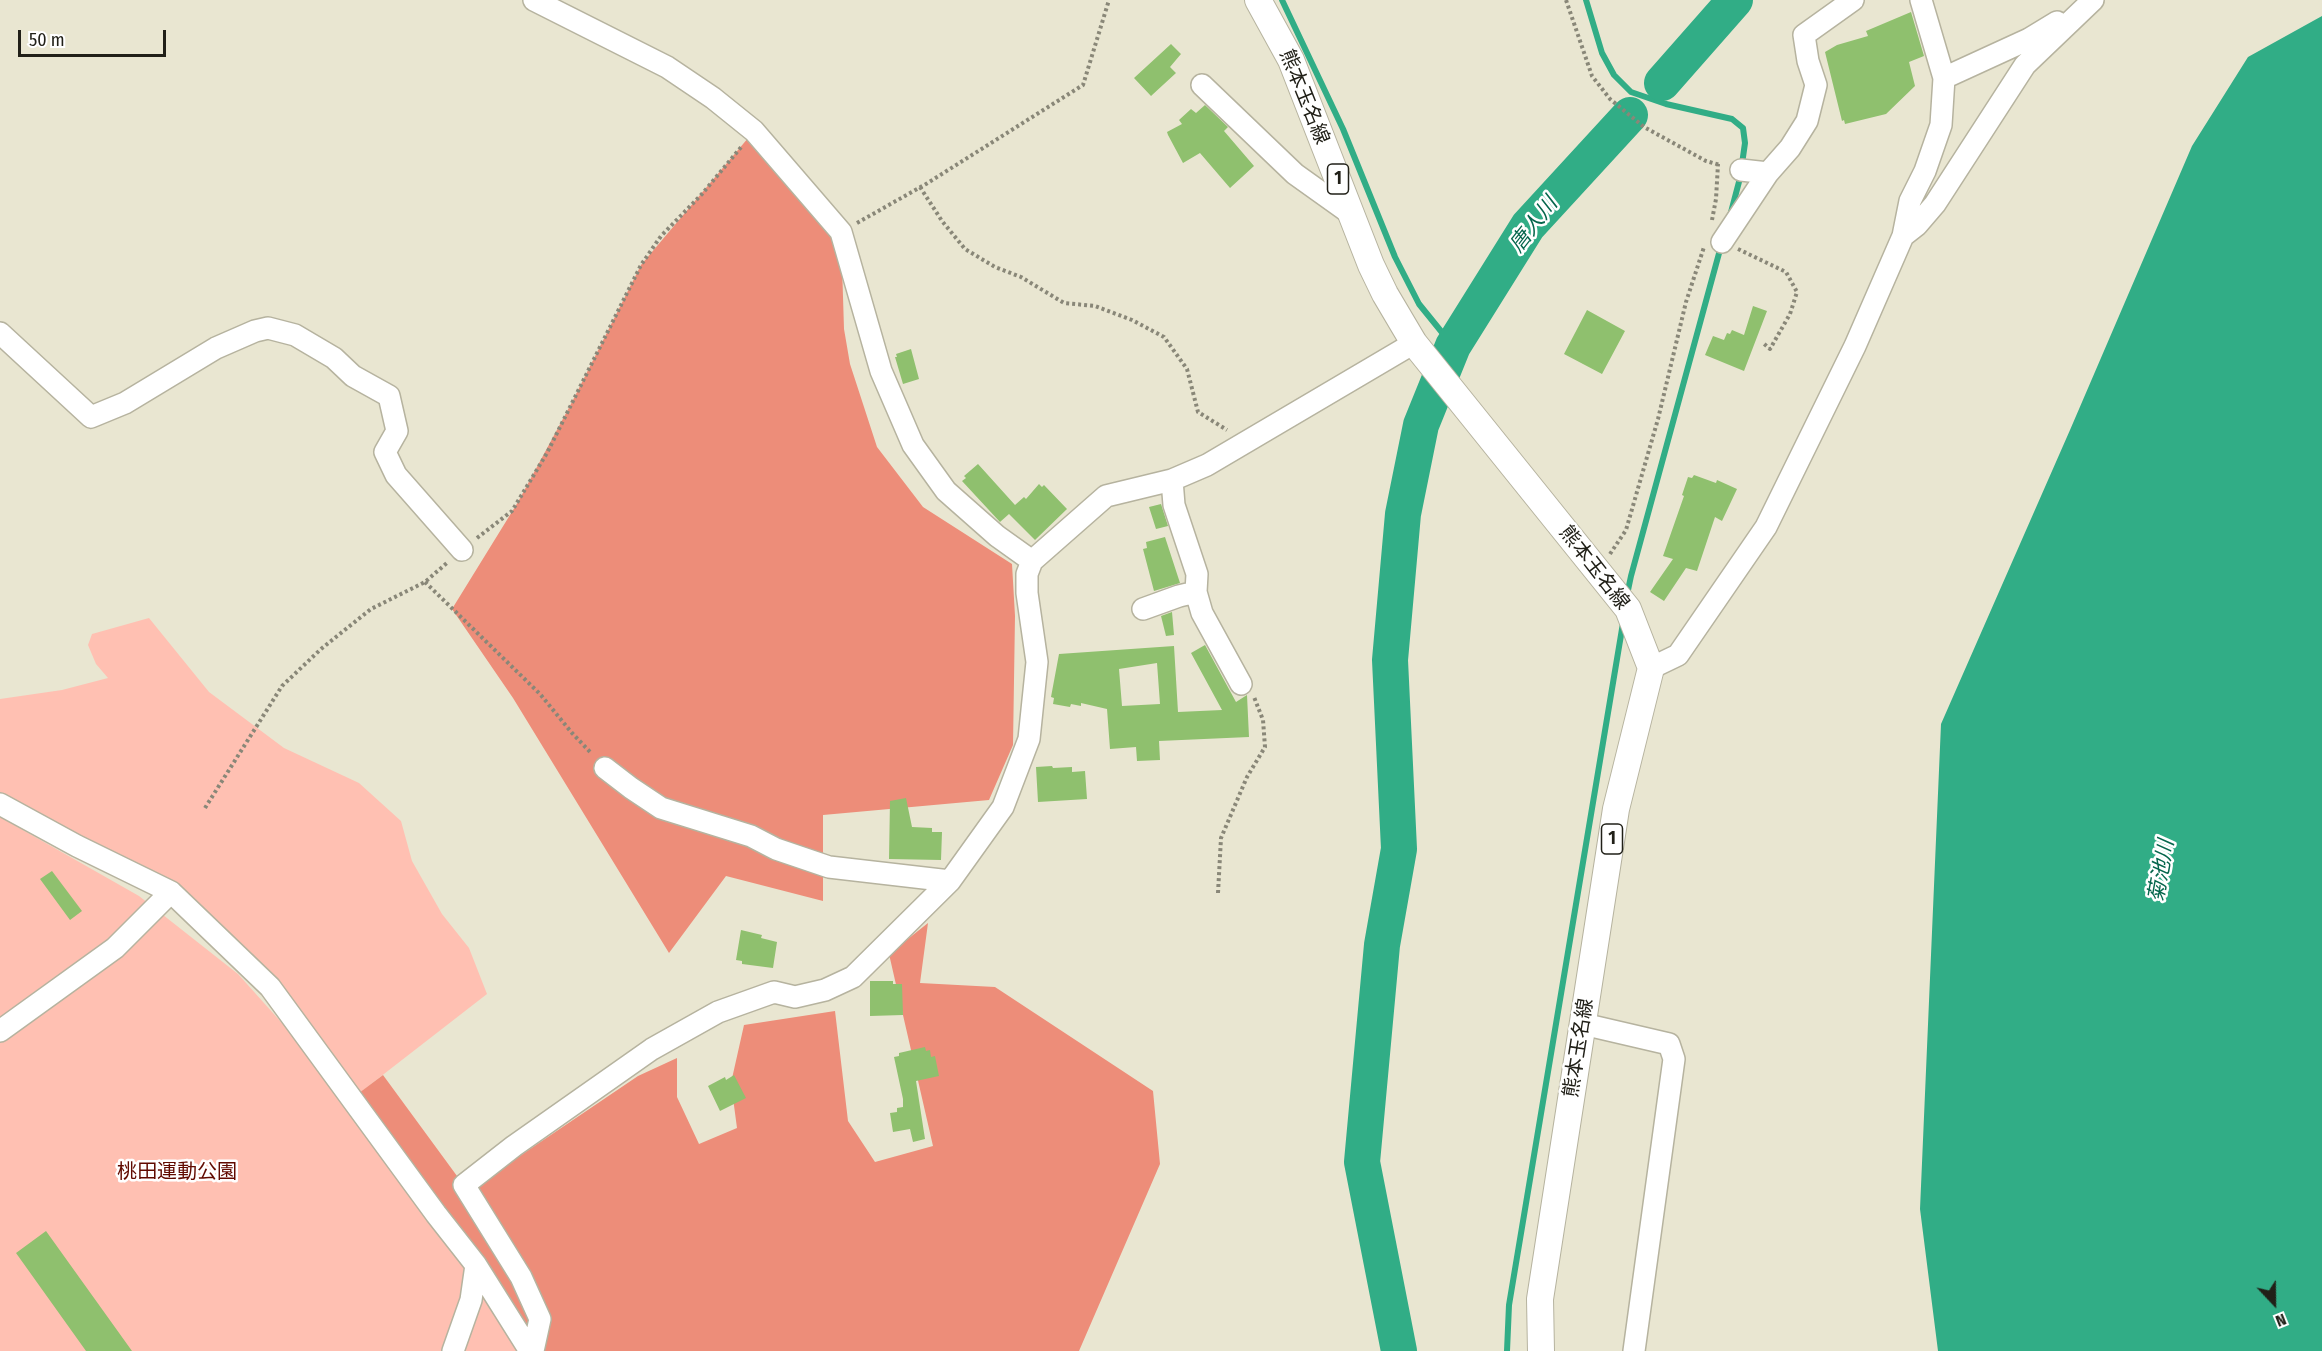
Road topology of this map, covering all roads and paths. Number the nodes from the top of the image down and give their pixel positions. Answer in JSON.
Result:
{"nodes":[{"id":1,"x":534,"y":0,"type":"edge"},
{"id":2,"x":1110,"y":0,"type":"edge"},
{"id":3,"x":1258,"y":0,"type":"edge"},
{"id":4,"x":1566,"y":0,"type":"edge"},
{"id":5,"x":1853,"y":0,"type":"edge"},
{"id":6,"x":1921,"y":0,"type":"edge"},
{"id":7,"x":2092,"y":0,"type":"edge"},
{"id":8,"x":1944,"y":78,"type":"junction"},
{"id":9,"x":1202,"y":85,"type":"dead end"},
{"id":10,"x":754,"y":131,"type":"junction"},
{"id":11,"x":1718,"y":164,"type":"junction"},
{"id":12,"x":1741,"y":170,"type":"joint"},
{"id":13,"x":1768,"y":172,"type":"junction"},
{"id":14,"x":920,"y":187,"type":"junction"},
{"id":15,"x":1351,"y":214,"type":"junction"},
{"id":16,"x":841,"y":232,"type":"junction"},
{"id":17,"x":1903,"y":236,"type":"junction"},
{"id":18,"x":1716,"y":237,"type":"junction"},
{"id":19,"x":0,"y":333,"type":"edge"},
{"id":20,"x":1763,"y":343,"type":"dead end"},
{"id":21,"x":1419,"y":349,"type":"junction"},
{"id":22,"x":1249,"y":440,"type":"junction"},
{"id":23,"x":1172,"y":480,"type":"junction"},
{"id":24,"x":462,"y":550,"type":"junction"},
{"id":25,"x":1032,"y":561,"type":"junction"},
{"id":26,"x":1597,"y":570,"type":"junction"},
{"id":27,"x":425,"y":582,"type":"junction"},
{"id":28,"x":1197,"y":592,"type":"junction"},
{"id":29,"x":1143,"y":609,"type":"dead end"},
{"id":30,"x":1650,"y":668,"type":"junction"},
{"id":31,"x":1240,"y":684,"type":"joint"},
{"id":32,"x":605,"y":768,"type":"joint"},
{"id":33,"x":0,"y":804,"type":"edge"},
{"id":34,"x":205,"y":808,"type":"dead end"},
{"id":35,"x":950,"y":881,"type":"junction"},
{"id":36,"x":171,"y":892,"type":"junction"},
{"id":37,"x":1218,"y":893,"type":"dead end"},
{"id":38,"x":1583,"y":1024,"type":"junction"},
{"id":39,"x":0,"y":1031,"type":"edge"},
{"id":40,"x":476,"y":1265,"type":"junction"},
{"id":41,"x":453,"y":1351,"type":"edge"},
{"id":42,"x":531,"y":1351,"type":"edge"},
{"id":43,"x":1540,"y":1351,"type":"edge"},
{"id":44,"x":1634,"y":1351,"type":"edge"}],
"edges":[{"from":1,"to":10,"type":"street"},
{"from":2,"to":14,"type":"path"},
{"from":3,"to":15,"type":"main road","name":"熊本玉名線","number":"1"},
{"from":4,"to":11,"type":"path"},
{"from":5,"to":13,"type":"street"},
{"from":6,"to":8,"type":"street"},
{"from":7,"to":8,"type":"street"},
{"from":7,"to":17,"type":"street"},
{"from":8,"to":17,"type":"street"},
{"from":9,"to":15,"type":"street"},
{"from":10,"to":16,"type":"street"},
{"from":10,"to":24,"type":"path"},
{"from":11,"to":12,"type":"path"},
{"from":11,"to":18,"type":"path"},
{"from":12,"to":13,"type":"street"},
{"from":13,"to":18,"type":"street"},
{"from":14,"to":16,"type":"path"},
{"from":14,"to":22,"type":"path"},
{"from":15,"to":21,"type":"main road","name":"熊本玉名線","number":"1"},
{"from":16,"to":25,"type":"street"},
{"from":17,"to":30,"type":"street"},
{"from":18,"to":20,"type":"path"},
{"from":18,"to":26,"type":"path"},
{"from":19,"to":24,"type":"street"},
{"from":21,"to":22,"type":"street"},
{"from":21,"to":26,"type":"main road","name":"熊本玉名線","number":"1"},
{"from":22,"to":23,"type":"street"},
{"from":23,"to":25,"type":"street"},
{"from":23,"to":28,"type":"street"},
{"from":24,"to":27,"type":"path"},
{"from":25,"to":35,"type":"street"},
{"from":26,"to":30,"type":"main road","name":"熊本玉名線","number":"1"},
{"from":27,"to":32,"type":"path"},
{"from":27,"to":34,"type":"path"},
{"from":28,"to":29,"type":"street"},
{"from":28,"to":31,"type":"street"},
{"from":30,"to":38,"type":"main road","name":"熊本玉名線","number":"1"},
{"from":31,"to":37,"type":"path"},
{"from":32,"to":35,"type":"street"},
{"from":33,"to":36,"type":"street"},
{"from":35,"to":42,"type":"street"},
{"from":36,"to":39,"type":"street"},
{"from":36,"to":40,"type":"street"},
{"from":38,"to":43,"type":"main road","name":"熊本玉名線","number":"1"},
{"from":38,"to":44,"type":"street"},
{"from":40,"to":41,"type":"street"},
{"from":40,"to":42,"type":"street"}]}
